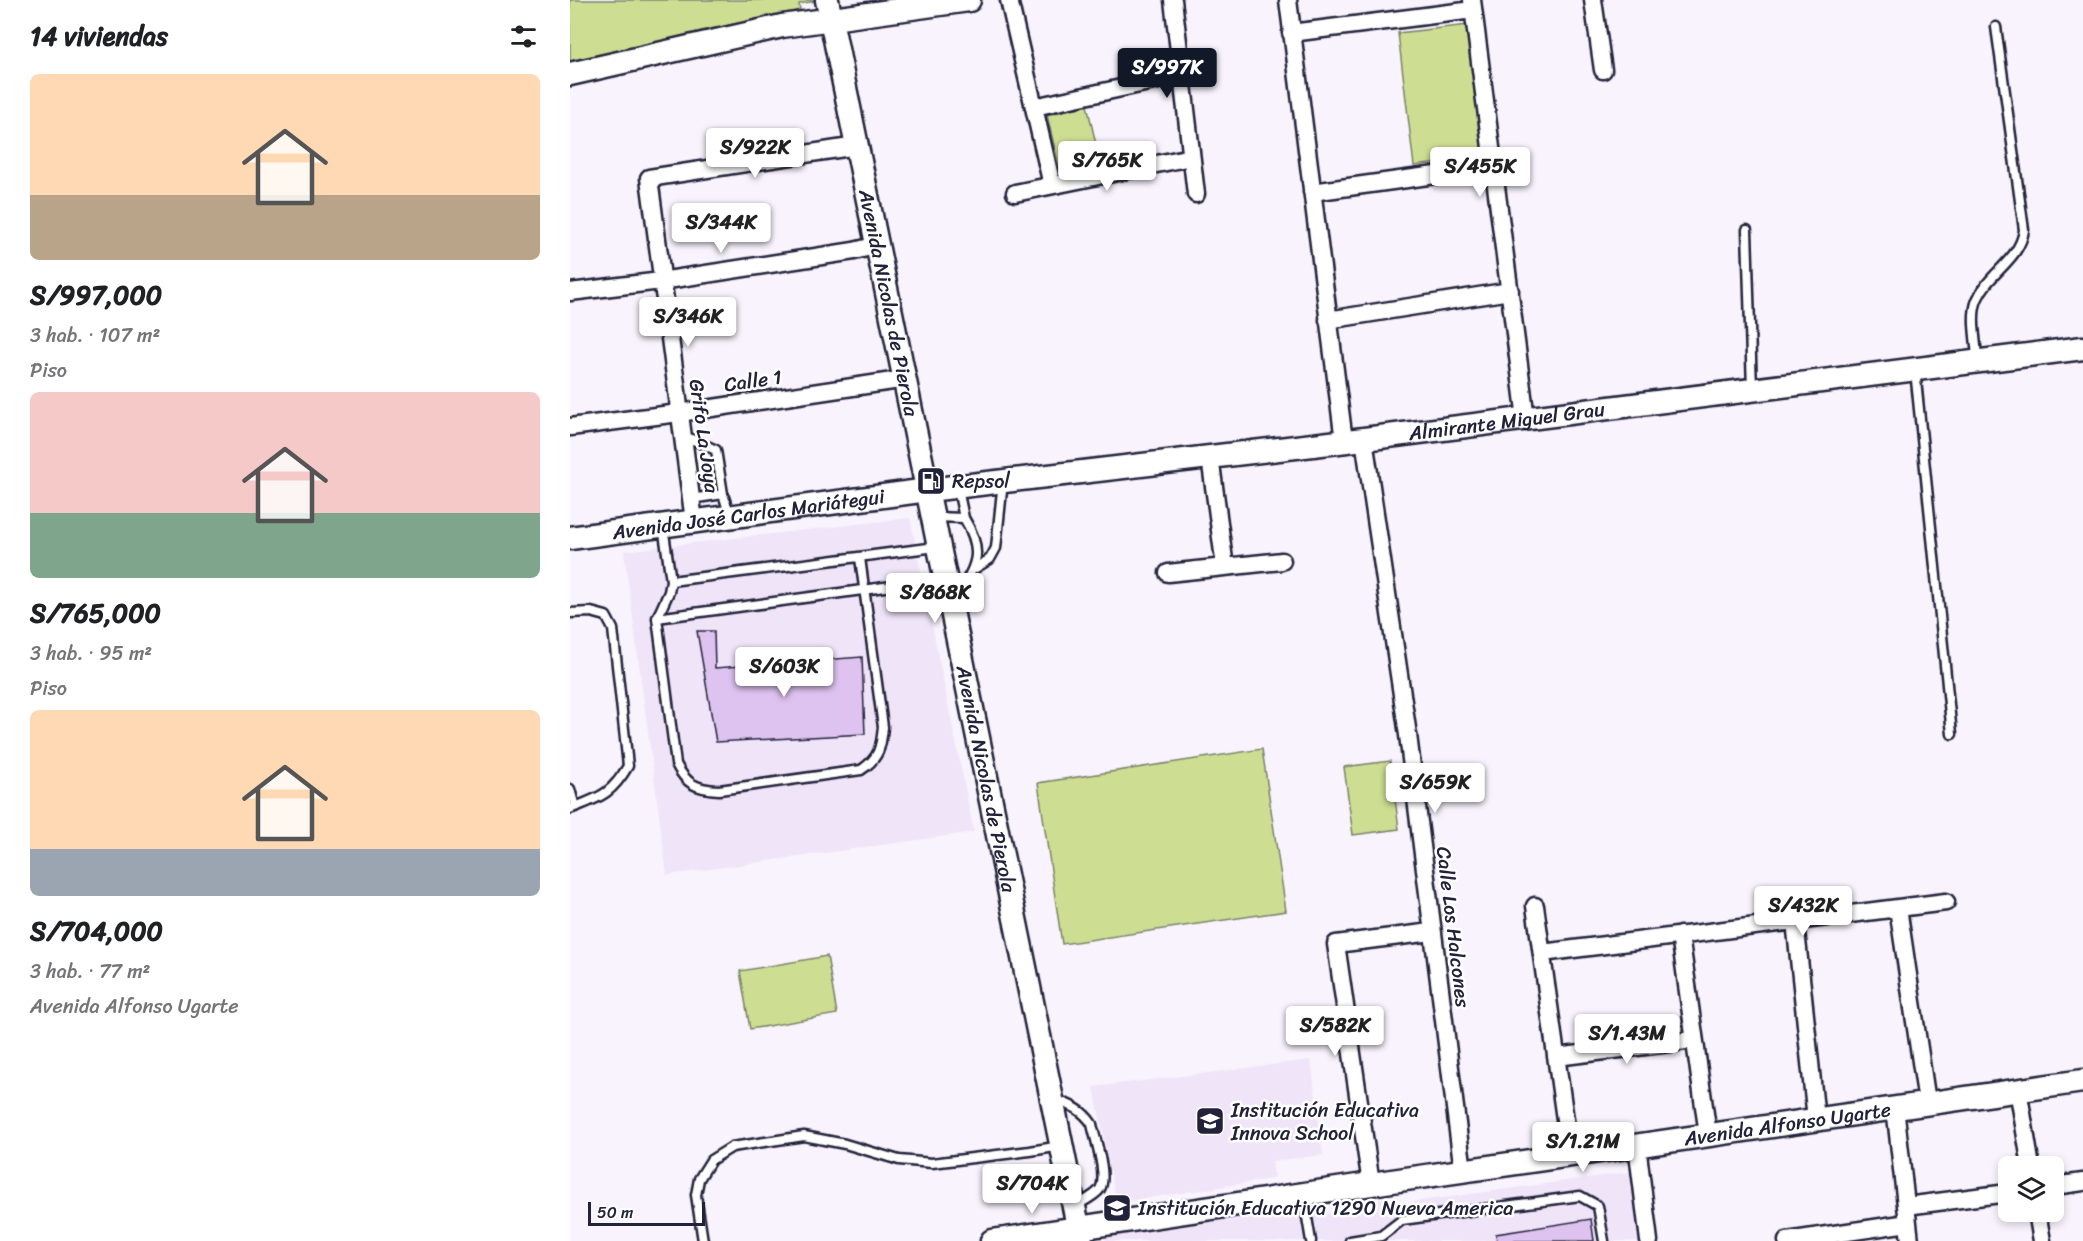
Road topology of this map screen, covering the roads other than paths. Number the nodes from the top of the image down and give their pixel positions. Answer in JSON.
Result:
{"nodes":[{"id":1,"x":969,"y":0,"type":"edge"},
{"id":2,"x":1009,"y":0,"type":"edge"},
{"id":3,"x":1173,"y":0,"type":"edge"},
{"id":4,"x":1288,"y":0,"type":"edge"},
{"id":5,"x":1593,"y":0,"type":"edge"},
{"id":6,"x":1473,"y":5,"type":"edge"},
{"id":7,"x":829,"y":9,"type":"edge"},
{"id":8,"x":1996,"y":27,"type":"dead end"},
{"id":9,"x":1292,"y":33,"type":"junction"},
{"id":10,"x":1603,"y":70,"type":"dead end"},
{"id":11,"x":570,"y":74,"type":"edge"},
{"id":12,"x":1181,"y":75,"type":"junction"},
{"id":13,"x":1034,"y":107,"type":"junction"},
{"id":14,"x":857,"y":146,"type":"junction"},
{"id":15,"x":1191,"y":157,"type":"junction"},
{"id":16,"x":1494,"y":167,"type":"junction"},
{"id":17,"x":1052,"y":185,"type":"junction"},
{"id":18,"x":1312,"y":192,"type":"junction"},
{"id":19,"x":1015,"y":193,"type":"dead end"},
{"id":20,"x":1196,"y":194,"type":"dead end"},
{"id":21,"x":1747,"y":230,"type":"dead end"},
{"id":22,"x":878,"y":245,"type":"junction"},
{"id":23,"x":661,"y":281,"type":"junction"},
{"id":24,"x":1510,"y":291,"type":"junction"},
{"id":25,"x":570,"y":292,"type":"edge"},
{"id":26,"x":1329,"y":320,"type":"junction"},
{"id":27,"x":2083,"y":348,"type":"edge"},
{"id":28,"x":1977,"y":362,"type":"junction"},
{"id":29,"x":1915,"y":370,"type":"junction"},
{"id":30,"x":906,"y":379,"type":"junction"},
{"id":31,"x":1752,"y":390,"type":"junction"},
{"id":32,"x":679,"y":413,"type":"junction"},
{"id":33,"x":1526,"y":419,"type":"junction"},
{"id":34,"x":570,"y":427,"type":"edge"},
{"id":35,"x":682,"y":435,"type":"junction"},
{"id":36,"x":1354,"y":440,"type":"junction"},
{"id":37,"x":1210,"y":457,"type":"junction"},
{"id":38,"x":1003,"y":481,"type":"junction"},
{"id":39,"x":958,"y":486,"type":"junction"},
{"id":40,"x":928,"y":490,"type":"junction"},
{"id":41,"x":723,"y":494,"type":"junction"},
{"id":42,"x":691,"y":499,"type":"junction"},
{"id":43,"x":730,"y":516,"type":"junction"},
{"id":44,"x":934,"y":517,"type":"junction"},
{"id":45,"x":964,"y":518,"type":"junction"},
{"id":46,"x":694,"y":521,"type":"junction"},
{"id":47,"x":663,"y":525,"type":"junction"},
{"id":48,"x":570,"y":538,"type":"edge"},
{"id":49,"x":940,"y":547,"type":"junction"},
{"id":50,"x":860,"y":558,"type":"junction"},
{"id":51,"x":1281,"y":561,"type":"dead end"},
{"id":52,"x":1225,"y":567,"type":"junction"},
{"id":53,"x":974,"y":569,"type":"junction"},
{"id":54,"x":1168,"y":573,"type":"dead end"},
{"id":55,"x":946,"y":579,"type":"junction"},
{"id":56,"x":671,"y":581,"type":"junction"},
{"id":57,"x":864,"y":591,"type":"junction"},
{"id":58,"x":951,"y":604,"type":"junction"},
{"id":59,"x":570,"y":612,"type":"edge"},
{"id":60,"x":657,"y":618,"type":"junction"},
{"id":61,"x":1952,"y":734,"type":"dead end"},
{"id":62,"x":570,"y":789,"type":"edge"},
{"id":63,"x":573,"y":808,"type":"edge"},
{"id":64,"x":1946,"y":902,"type":"dead end"},
{"id":65,"x":1535,"y":906,"type":"dead end"},
{"id":66,"x":1898,"y":908,"type":"junction"},
{"id":67,"x":1795,"y":921,"type":"junction"},
{"id":68,"x":1432,"y":932,"type":"junction"},
{"id":69,"x":1680,"y":935,"type":"junction"},
{"id":70,"x":1542,"y":953,"type":"junction"},
{"id":71,"x":1695,"y":1040,"type":"junction"},
{"id":72,"x":1556,"y":1056,"type":"junction"},
{"id":73,"x":2083,"y":1081,"type":"edge"},
{"id":74,"x":2018,"y":1089,"type":"junction"},
{"id":75,"x":1052,"y":1098,"type":"junction"},
{"id":76,"x":1927,"y":1102,"type":"junction"},
{"id":77,"x":1895,"y":1107,"type":"junction"},
{"id":78,"x":1816,"y":1119,"type":"junction"},
{"id":79,"x":1707,"y":1135,"type":"junction"},
{"id":80,"x":1637,"y":1145,"type":"junction"},
{"id":81,"x":1062,"y":1146,"type":"junction"},
{"id":82,"x":1570,"y":1155,"type":"junction"},
{"id":83,"x":2029,"y":1156,"type":"edge"},
{"id":84,"x":1463,"y":1171,"type":"junction"},
{"id":85,"x":2083,"y":1182,"type":"edge"},
{"id":86,"x":1371,"y":1184,"type":"junction"},
{"id":87,"x":2064,"y":1185,"type":"edge"},
{"id":88,"x":1303,"y":1194,"type":"junction"},
{"id":89,"x":1998,"y":1194,"type":"edge"},
{"id":90,"x":1906,"y":1206,"type":"junction"},
{"id":91,"x":2039,"y":1222,"type":"edge"},
{"id":92,"x":1908,"y":1224,"type":"junction"},
{"id":93,"x":1077,"y":1226,"type":"edge"},
{"id":94,"x":703,"y":1241,"type":"edge"},
{"id":95,"x":992,"y":1241,"type":"edge"},
{"id":96,"x":1311,"y":1241,"type":"edge"},
{"id":97,"x":1350,"y":1241,"type":"edge"},
{"id":98,"x":1604,"y":1241,"type":"edge"},
{"id":99,"x":1649,"y":1241,"type":"edge"},
{"id":100,"x":1787,"y":1241,"type":"edge"},
{"id":101,"x":1910,"y":1241,"type":"edge"},
{"id":102,"x":2042,"y":1241,"type":"edge"}],
"edges":[{"from":1,"to":7,"type":"street"},
{"from":2,"to":13,"type":"street"},
{"from":3,"to":12,"type":"street"},
{"from":4,"to":9,"type":"street","name":"Calle Los Halcones"},
{"from":5,"to":10,"type":"street"},
{"from":6,"to":9,"type":"street"},
{"from":6,"to":16,"type":"street"},
{"from":7,"to":11,"type":"street"},
{"from":7,"to":14,"type":"street","name":"Avenida Nicolas de Pierola"},
{"from":8,"to":28,"type":"lane"},
{"from":9,"to":18,"type":"street","name":"Calle Los Halcones"},
{"from":12,"to":13,"type":"street"},
{"from":12,"to":15,"type":"street"},
{"from":13,"to":17,"type":"street"},
{"from":14,"to":22,"type":"street","name":"Avenida Nicolas de Pierola"},
{"from":14,"to":23,"type":"street","name":"Grifo La Joya"},
{"from":15,"to":17,"type":"street"},
{"from":15,"to":20,"type":"street"},
{"from":16,"to":18,"type":"street"},
{"from":16,"to":24,"type":"street"},
{"from":17,"to":19,"type":"street"},
{"from":18,"to":26,"type":"street","name":"Calle Los Halcones"},
{"from":21,"to":31,"type":"lane"},
{"from":22,"to":23,"type":"street"},
{"from":22,"to":30,"type":"street","name":"Avenida Nicolas de Pierola"},
{"from":23,"to":25,"type":"street"},
{"from":23,"to":32,"type":"street","name":"Grifo La Joya"},
{"from":24,"to":26,"type":"street"},
{"from":24,"to":33,"type":"street"},
{"from":26,"to":36,"type":"street","name":"Calle Los Halcones"},
{"from":27,"to":28,"type":"street","name":"Almirante Miguel Grau"},
{"from":28,"to":29,"type":"street","name":"Almirante Miguel Grau"},
{"from":29,"to":31,"type":"street","name":"Almirante Miguel Grau"},
{"from":29,"to":61,"type":"lane"},
{"from":30,"to":32,"type":"street","name":"Calle 1"},
{"from":30,"to":40,"type":"street","name":"Avenida Nicolas de Pierola"},
{"from":31,"to":33,"type":"street","name":"Almirante Miguel Grau"},
{"from":32,"to":34,"type":"street","name":"Calle 1"},
{"from":32,"to":35,"type":"street","name":"Grifo La Joya"},
{"from":33,"to":36,"type":"street","name":"Almirante Miguel Grau"},
{"from":35,"to":41,"type":"lane"},
{"from":35,"to":42,"type":"street","name":"Grifo La Joya"},
{"from":36,"to":37,"type":"street","name":"Almirante Miguel Grau"},
{"from":36,"to":68,"type":"street","name":"Calle Los Halcones"},
{"from":37,"to":38,"type":"street","name":"Almirante Miguel Grau"},
{"from":37,"to":52,"type":"street"},
{"from":38,"to":39,"type":"street","name":"Almirante Miguel Grau"},
{"from":38,"to":53,"type":"lane"},
{"from":39,"to":40,"type":"street","name":"Almirante Miguel Grau"},
{"from":39,"to":45,"type":"lane"},
{"from":40,"to":43,"type":"street","name":"Avenida José Carlos Mariátegui"},
{"from":40,"to":44,"type":"street","name":"Avenida Nicolas de Pierola"},
{"from":41,"to":42,"type":"lane"},
{"from":41,"to":43,"type":"lane"},
{"from":42,"to":46,"type":"street","name":"Grifo La Joya"},
{"from":43,"to":46,"type":"street","name":"Avenida José Carlos Mariátegui"},
{"from":44,"to":45,"type":"lane"},
{"from":44,"to":49,"type":"street","name":"Avenida Nicolas de Pierola"},
{"from":45,"to":53,"type":"lane"},
{"from":46,"to":47,"type":"street","name":"Avenida José Carlos Mariátegui"},
{"from":47,"to":48,"type":"street","name":"Avenida José Carlos Mariátegui"},
{"from":47,"to":56,"type":"lane"},
{"from":49,"to":50,"type":"lane"},
{"from":49,"to":55,"type":"street","name":"Avenida Nicolas de Pierola"},
{"from":50,"to":56,"type":"lane"},
{"from":50,"to":57,"type":"lane"},
{"from":51,"to":52,"type":"street"},
{"from":52,"to":54,"type":"street"},
{"from":53,"to":58,"type":"lane"},
{"from":55,"to":57,"type":"lane"},
{"from":55,"to":58,"type":"street","name":"Avenida Nicolas de Pierola"},
{"from":56,"to":60,"type":"lane"},
{"from":57,"to":60,"type":"lane"},
{"from":57,"to":60,"type":"lane"},
{"from":58,"to":75,"type":"street","name":"Avenida Nicolas de Pierola"},
{"from":59,"to":63,"type":"lane"},
{"from":62,"to":63,"type":"lane"},
{"from":64,"to":66,"type":"street"},
{"from":65,"to":70,"type":"street"},
{"from":66,"to":67,"type":"street"},
{"from":66,"to":76,"type":"street"},
{"from":67,"to":69,"type":"street"},
{"from":67,"to":78,"type":"street"},
{"from":68,"to":84,"type":"street","name":"Calle Los Halcones"},
{"from":68,"to":86,"type":"street"},
{"from":69,"to":70,"type":"street"},
{"from":69,"to":71,"type":"street"},
{"from":70,"to":72,"type":"street"},
{"from":71,"to":72,"type":"street"},
{"from":71,"to":79,"type":"street"},
{"from":72,"to":82,"type":"street"},
{"from":73,"to":74,"type":"street","name":"Avenida Alfonso Ugarte"},
{"from":74,"to":76,"type":"street","name":"Avenida Alfonso Ugarte"},
{"from":74,"to":83,"type":"street"},
{"from":75,"to":81,"type":"street","name":"Avenida Nicolas de Pierola"},
{"from":75,"to":93,"type":"lane"},
{"from":76,"to":77,"type":"street","name":"Avenida Alfonso Ugarte"},
{"from":77,"to":78,"type":"street","name":"Avenida Alfonso Ugarte"},
{"from":77,"to":90,"type":"street"},
{"from":78,"to":79,"type":"street","name":"Avenida Alfonso Ugarte"},
{"from":79,"to":80,"type":"street","name":"Avenida Alfonso Ugarte"},
{"from":80,"to":82,"type":"street","name":"Avenida Alfonso Ugarte"},
{"from":80,"to":99,"type":"street"},
{"from":81,"to":93,"type":"street","name":"Avenida Nicolas de Pierola"},
{"from":81,"to":94,"type":"lane"},
{"from":82,"to":84,"type":"street","name":"Avenida Alfonso Ugarte"},
{"from":84,"to":86,"type":"street","name":"Avenida Alfonso Ugarte"},
{"from":85,"to":87,"type":"street"},
{"from":86,"to":88,"type":"street","name":"Avenida Alfonso Ugarte"},
{"from":88,"to":93,"type":"street","name":"Avenida Alfonso Ugarte"},
{"from":88,"to":96,"type":"lane"},
{"from":89,"to":90,"type":"street"},
{"from":90,"to":92,"type":"street"},
{"from":91,"to":102,"type":"street"},
{"from":92,"to":100,"type":"street"},
{"from":92,"to":101,"type":"street"},
{"from":93,"to":95,"type":"street","name":"Avenida Alfonso Ugarte"},
{"from":97,"to":98,"type":"lane"}]}
